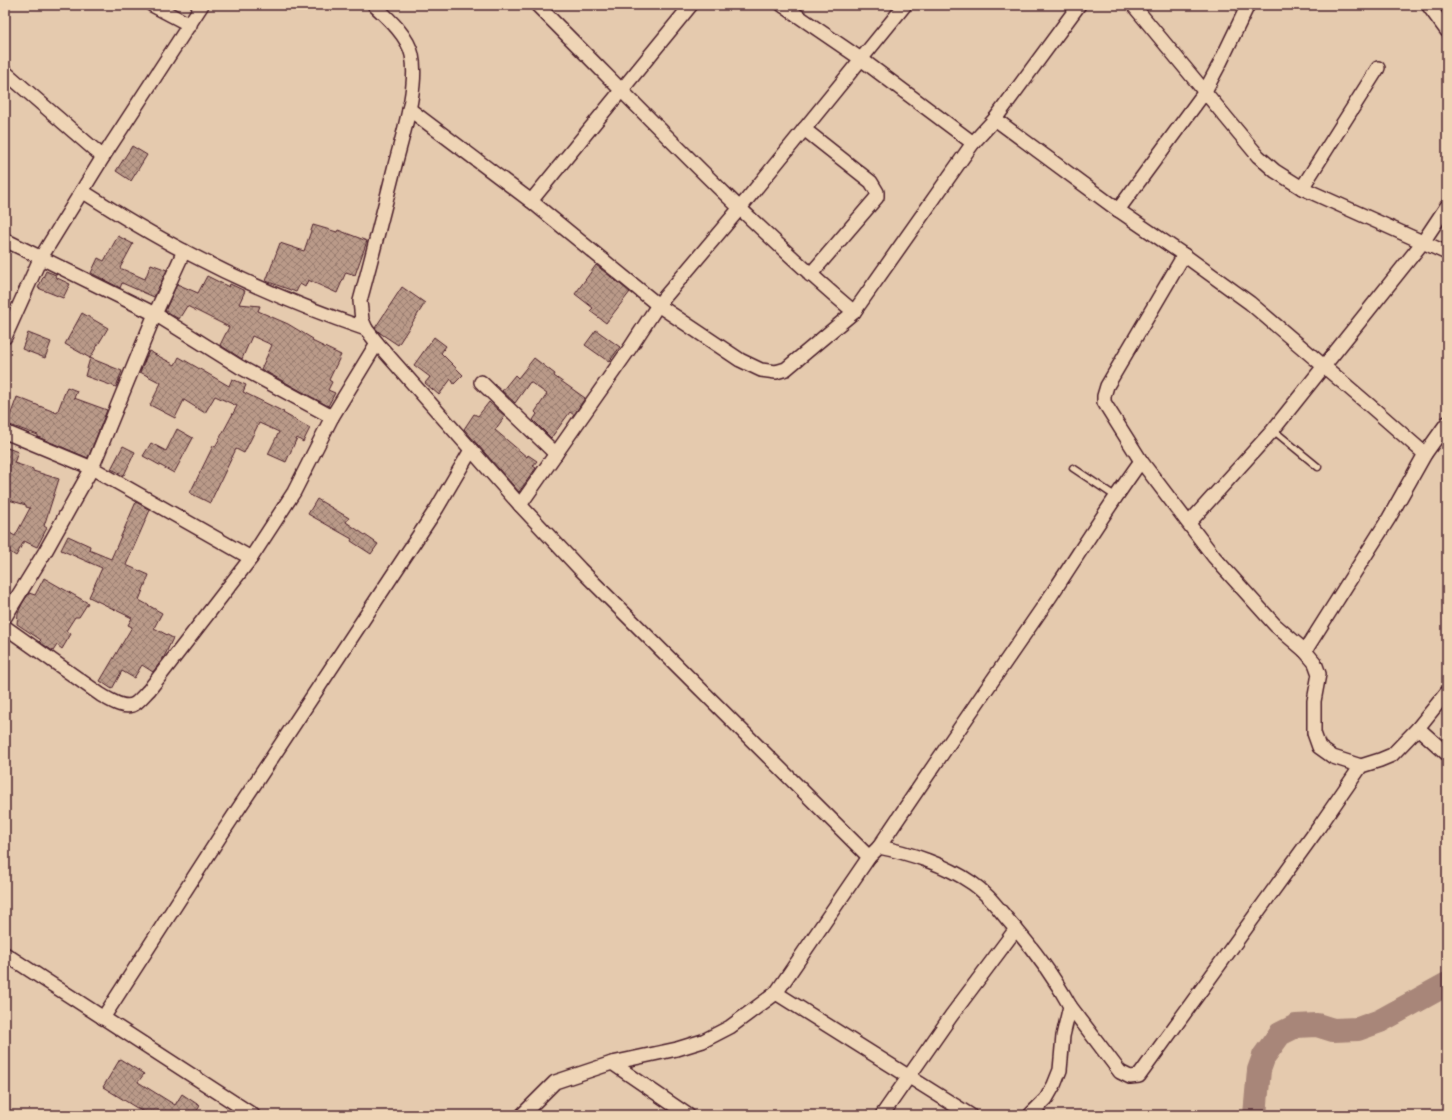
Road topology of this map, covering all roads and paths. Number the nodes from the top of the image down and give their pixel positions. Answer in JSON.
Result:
{"nodes":[{"id":1,"x":152,"y":5,"type":"edge"},
{"id":2,"x":202,"y":5,"type":"edge"},
{"id":3,"x":374,"y":5,"type":"edge"},
{"id":4,"x":392,"y":5,"type":"edge"},
{"id":5,"x":537,"y":5,"type":"edge"},
{"id":6,"x":691,"y":5,"type":"edge"},
{"id":7,"x":782,"y":5,"type":"edge"},
{"id":8,"x":905,"y":5,"type":"edge"},
{"id":9,"x":1080,"y":5,"type":"edge"},
{"id":10,"x":1133,"y":5,"type":"edge"},
{"id":11,"x":1248,"y":5,"type":"edge"},
{"id":12,"x":1428,"y":5,"type":"edge"},
{"id":13,"x":387,"y":18,"type":"junction"},
{"id":14,"x":190,"y":25,"type":"junction"},
{"id":15,"x":1447,"y":32,"type":"edge"},
{"id":16,"x":861,"y":59,"type":"junction"},
{"id":17,"x":1378,"y":68,"type":"dead end"},
{"id":18,"x":5,"y":72,"type":"edge"},
{"id":19,"x":621,"y":90,"type":"junction"},
{"id":20,"x":1204,"y":93,"type":"junction"},
{"id":21,"x":410,"y":109,"type":"junction"},
{"id":22,"x":995,"y":119,"type":"junction"},
{"id":23,"x":804,"y":129,"type":"junction"},
{"id":24,"x":973,"y":143,"type":"junction"},
{"id":25,"x":103,"y":157,"type":"junction"},
{"id":26,"x":1302,"y":188,"type":"junction"},
{"id":27,"x":82,"y":191,"type":"junction"},
{"id":28,"x":531,"y":201,"type":"junction"},
{"id":29,"x":1447,"y":206,"type":"edge"},
{"id":30,"x":740,"y":208,"type":"junction"},
{"id":31,"x":1118,"y":210,"type":"junction"},
{"id":32,"x":5,"y":240,"type":"edge"},
{"id":33,"x":1423,"y":242,"type":"junction"},
{"id":34,"x":184,"y":251,"type":"junction"},
{"id":35,"x":1447,"y":253,"type":"edge"},
{"id":36,"x":1184,"y":255,"type":"junction"},
{"id":37,"x":40,"y":258,"type":"junction"},
{"id":38,"x":810,"y":275,"type":"junction"},
{"id":39,"x":658,"y":305,"type":"junction"},
{"id":40,"x":854,"y":312,"type":"junction"},
{"id":41,"x":155,"y":314,"type":"junction"},
{"id":42,"x":366,"y":329,"type":"junction"},
{"id":43,"x":5,"y":337,"type":"edge"},
{"id":44,"x":377,"y":344,"type":"junction"},
{"id":45,"x":1325,"y":367,"type":"junction"},
{"id":46,"x":481,"y":382,"type":"dead end"},
{"id":47,"x":332,"y":417,"type":"junction"},
{"id":48,"x":1446,"y":428,"type":"edge"},
{"id":49,"x":1273,"y":430,"type":"junction"},
{"id":50,"x":5,"y":432,"type":"edge"},
{"id":51,"x":472,"y":450,"type":"junction"},
{"id":52,"x":556,"y":454,"type":"junction"},
{"id":53,"x":1425,"y":454,"type":"junction"},
{"id":54,"x":1141,"y":461,"type":"junction"},
{"id":55,"x":1318,"y":467,"type":"dead end"},
{"id":56,"x":92,"y":468,"type":"junction"},
{"id":57,"x":1073,"y":468,"type":"dead end"},
{"id":58,"x":1115,"y":496,"type":"junction"},
{"id":59,"x":520,"y":505,"type":"junction"},
{"id":60,"x":1189,"y":523,"type":"junction"},
{"id":61,"x":251,"y":558,"type":"junction"},
{"id":62,"x":5,"y":617,"type":"edge"},
{"id":63,"x":5,"y":626,"type":"edge"},
{"id":64,"x":1305,"y":651,"type":"junction"},
{"id":65,"x":1447,"y":692,"type":"edge"},
{"id":66,"x":1418,"y":728,"type":"junction"},
{"id":67,"x":1447,"y":754,"type":"edge"},
{"id":68,"x":1361,"y":766,"type":"junction"},
{"id":69,"x":879,"y":847,"type":"junction"},
{"id":70,"x":869,"y":858,"type":"junction"},
{"id":71,"x":1016,"y":929,"type":"junction"},
{"id":72,"x":5,"y":954,"type":"edge"},
{"id":73,"x":776,"y":993,"type":"junction"},
{"id":74,"x":1070,"y":1006,"type":"junction"},
{"id":75,"x":103,"y":1018,"type":"junction"},
{"id":76,"x":612,"y":1063,"type":"junction"},
{"id":77,"x":909,"y":1077,"type":"junction"},
{"id":78,"x":253,"y":1115,"type":"edge"},
{"id":79,"x":522,"y":1115,"type":"edge"},
{"id":80,"x":688,"y":1115,"type":"edge"},
{"id":81,"x":882,"y":1115,"type":"edge"},
{"id":82,"x":970,"y":1115,"type":"edge"},
{"id":83,"x":1030,"y":1115,"type":"edge"}],
"edges":[{"from":1,"to":14,"type":"street"},
{"from":2,"to":14,"type":"street"},
{"from":3,"to":13,"type":"street"},
{"from":4,"to":13,"type":"street"},
{"from":5,"to":19,"type":"street"},
{"from":6,"to":19,"type":"street"},
{"from":7,"to":16,"type":"street"},
{"from":8,"to":16,"type":"street"},
{"from":9,"to":22,"type":"street"},
{"from":10,"to":20,"type":"street"},
{"from":11,"to":20,"type":"street"},
{"from":12,"to":15,"type":"street"},
{"from":13,"to":21,"type":"street"},
{"from":14,"to":25,"type":"street"},
{"from":16,"to":23,"type":"street"},
{"from":16,"to":24,"type":"street"},
{"from":17,"to":26,"type":"street"},
{"from":18,"to":25,"type":"street"},
{"from":19,"to":28,"type":"street"},
{"from":19,"to":30,"type":"street"},
{"from":20,"to":26,"type":"street"},
{"from":20,"to":31,"type":"street"},
{"from":21,"to":28,"type":"street"},
{"from":21,"to":42,"type":"street"},
{"from":22,"to":24,"type":"street"},
{"from":22,"to":31,"type":"street"},
{"from":23,"to":30,"type":"street"},
{"from":23,"to":38,"type":"street"},
{"from":24,"to":40,"type":"street"},
{"from":25,"to":27,"type":"street"},
{"from":26,"to":33,"type":"street"},
{"from":27,"to":34,"type":"street"},
{"from":27,"to":37,"type":"street"},
{"from":28,"to":39,"type":"street"},
{"from":29,"to":33,"type":"street"},
{"from":30,"to":38,"type":"street"},
{"from":30,"to":39,"type":"street"},
{"from":31,"to":36,"type":"street"},
{"from":32,"to":37,"type":"street"},
{"from":33,"to":35,"type":"street"},
{"from":33,"to":45,"type":"street"},
{"from":34,"to":41,"type":"street"},
{"from":34,"to":42,"type":"street"},
{"from":36,"to":45,"type":"street"},
{"from":36,"to":54,"type":"street"},
{"from":37,"to":41,"type":"street"},
{"from":37,"to":43,"type":"street"},
{"from":38,"to":40,"type":"street"},
{"from":39,"to":40,"type":"street"},
{"from":39,"to":52,"type":"street"},
{"from":41,"to":47,"type":"street"},
{"from":41,"to":56,"type":"street"},
{"from":42,"to":44,"type":"street"},
{"from":44,"to":47,"type":"street"},
{"from":44,"to":51,"type":"street"},
{"from":45,"to":49,"type":"street"},
{"from":45,"to":53,"type":"street"},
{"from":46,"to":52,"type":"street"},
{"from":47,"to":61,"type":"street"},
{"from":48,"to":53,"type":"street"},
{"from":49,"to":55,"type":"lane"},
{"from":49,"to":60,"type":"street"},
{"from":50,"to":56,"type":"street"},
{"from":51,"to":59,"type":"street"},
{"from":51,"to":75,"type":"street"},
{"from":52,"to":59,"type":"street"},
{"from":53,"to":64,"type":"street"},
{"from":54,"to":58,"type":"street"},
{"from":54,"to":60,"type":"street"},
{"from":56,"to":61,"type":"street"},
{"from":56,"to":62,"type":"street"},
{"from":57,"to":58,"type":"lane"},
{"from":58,"to":69,"type":"street"},
{"from":59,"to":70,"type":"street"},
{"from":60,"to":64,"type":"street"},
{"from":61,"to":63,"type":"street"},
{"from":64,"to":68,"type":"street"},
{"from":65,"to":66,"type":"street"},
{"from":66,"to":67,"type":"street"},
{"from":66,"to":68,"type":"street"},
{"from":68,"to":74,"type":"street"},
{"from":69,"to":70,"type":"street"},
{"from":69,"to":71,"type":"street"},
{"from":70,"to":73,"type":"street"},
{"from":71,"to":74,"type":"street"},
{"from":71,"to":77,"type":"street"},
{"from":72,"to":75,"type":"street"},
{"from":73,"to":76,"type":"street"},
{"from":73,"to":77,"type":"street"},
{"from":74,"to":83,"type":"street"},
{"from":75,"to":78,"type":"street"},
{"from":76,"to":79,"type":"street"},
{"from":76,"to":80,"type":"street"},
{"from":77,"to":81,"type":"street"},
{"from":77,"to":82,"type":"street"}]}
